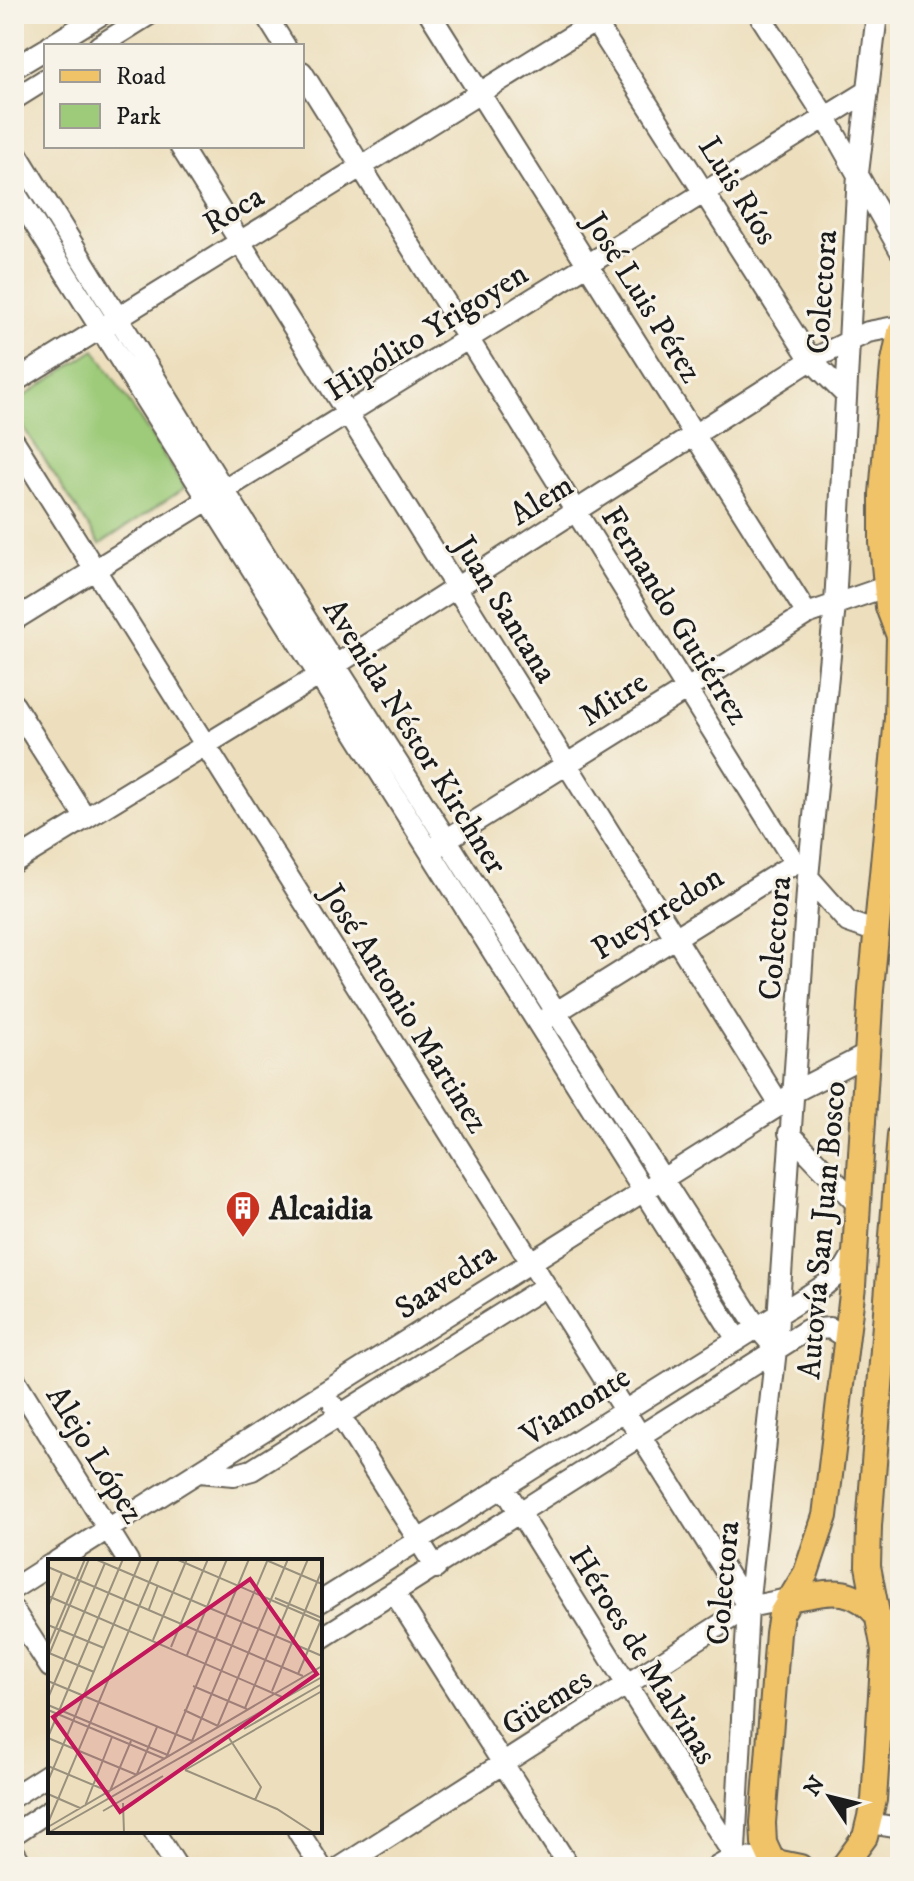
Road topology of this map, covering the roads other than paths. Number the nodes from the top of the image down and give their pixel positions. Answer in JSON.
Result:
{"nodes":[{"id":1,"x":150,"y":14,"type":"edge"},
{"id":2,"x":265,"y":14,"type":"edge"},
{"id":3,"x":430,"y":14,"type":"edge"},
{"id":4,"x":759,"y":14,"type":"edge"},
{"id":5,"x":877,"y":14,"type":"edge"},
{"id":6,"x":99,"y":15,"type":"edge"},
{"id":7,"x":597,"y":17,"type":"edge"},
{"id":8,"x":110,"y":43,"type":"edge"},
{"id":9,"x":53,"y":44,"type":"edge"},
{"id":10,"x":284,"y":44,"type":"edge"},
{"id":11,"x":44,"y":49,"type":"edge"},
{"id":12,"x":14,"y":68,"type":"edge"},
{"id":13,"x":304,"y":75,"type":"edge"},
{"id":14,"x":44,"y":80,"type":"edge"},
{"id":15,"x":868,"y":91,"type":"junction"},
{"id":16,"x":480,"y":94,"type":"junction"},
{"id":17,"x":14,"y":99,"type":"edge"},
{"id":18,"x":826,"y":118,"type":"junction"},
{"id":19,"x":181,"y":148,"type":"edge"},
{"id":20,"x":14,"y":149,"type":"edge"},
{"id":21,"x":363,"y":168,"type":"junction"},
{"id":22,"x":858,"y":173,"type":"junction"},
{"id":23,"x":14,"y":191,"type":"edge"},
{"id":24,"x":706,"y":193,"type":"junction"},
{"id":25,"x":238,"y":240,"type":"junction"},
{"id":26,"x":900,"y":250,"type":"edge"},
{"id":27,"x":588,"y":266,"type":"junction"},
{"id":28,"x":118,"y":316,"type":"junction"},
{"id":29,"x":900,"y":326,"type":"edge"},
{"id":30,"x":101,"y":327,"type":"junction"},
{"id":31,"x":900,"y":332,"type":"edge"},
{"id":32,"x":468,"y":338,"type":"junction"},
{"id":33,"x":849,"y":340,"type":"junction"},
{"id":34,"x":811,"y":360,"type":"junction"},
{"id":35,"x":14,"y":382,"type":"edge"},
{"id":36,"x":844,"y":393,"type":"junction"},
{"id":37,"x":349,"y":414,"type":"junction"},
{"id":38,"x":697,"y":436,"type":"junction"},
{"id":39,"x":14,"y":441,"type":"edge"},
{"id":40,"x":217,"y":495,"type":"junction"},
{"id":41,"x":577,"y":512,"type":"junction"},
{"id":42,"x":94,"y":570,"type":"junction"},
{"id":43,"x":458,"y":588,"type":"junction"},
{"id":44,"x":893,"y":589,"type":"edge"},
{"id":45,"x":835,"y":605,"type":"junction"},
{"id":46,"x":807,"y":614,"type":"junction"},
{"id":47,"x":14,"y":620,"type":"edge"},
{"id":48,"x":328,"y":669,"type":"junction"},
{"id":49,"x":684,"y":688,"type":"junction"},
{"id":50,"x":14,"y":705,"type":"edge"},
{"id":51,"x":205,"y":744,"type":"junction"},
{"id":52,"x":568,"y":763,"type":"junction"},
{"id":53,"x":85,"y":817,"type":"junction"},
{"id":54,"x":437,"y":845,"type":"junction"},
{"id":55,"x":14,"y":862,"type":"edge"},
{"id":56,"x":804,"y":868,"type":"junction"},
{"id":57,"x":877,"y":932,"type":"junction"},
{"id":58,"x":675,"y":935,"type":"junction"},
{"id":59,"x":548,"y":1017,"type":"junction"},
{"id":60,"x":868,"y":1054,"type":"junction"},
{"id":61,"x":786,"y":1099,"type":"junction"},
{"id":62,"x":789,"y":1133,"type":"junction"},
{"id":63,"x":900,"y":1135,"type":"edge"},
{"id":64,"x":655,"y":1184,"type":"junction"},
{"id":65,"x":858,"y":1205,"type":"junction"},
{"id":66,"x":855,"y":1251,"type":"junction"},
{"id":67,"x":530,"y":1261,"type":"junction"},
{"id":68,"x":895,"y":1268,"type":"edge"},
{"id":69,"x":546,"y":1286,"type":"junction"},
{"id":70,"x":779,"y":1312,"type":"junction"},
{"id":71,"x":892,"y":1314,"type":"edge"},
{"id":72,"x":756,"y":1326,"type":"junction"},
{"id":73,"x":736,"y":1338,"type":"junction"},
{"id":74,"x":846,"y":1338,"type":"junction"},
{"id":75,"x":776,"y":1349,"type":"junction"},
{"id":76,"x":14,"y":1378,"type":"edge"},
{"id":77,"x":326,"y":1392,"type":"junction"},
{"id":78,"x":624,"y":1410,"type":"junction"},
{"id":79,"x":339,"y":1415,"type":"junction"},
{"id":80,"x":641,"y":1438,"type":"junction"},
{"id":81,"x":199,"y":1472,"type":"junction"},
{"id":82,"x":503,"y":1486,"type":"junction"},
{"id":83,"x":520,"y":1514,"type":"junction"},
{"id":84,"x":108,"y":1529,"type":"junction"},
{"id":85,"x":418,"y":1540,"type":"junction"},
{"id":86,"x":60,"y":1559,"type":"edge"},
{"id":87,"x":127,"y":1559,"type":"edge"},
{"id":88,"x":48,"y":1566,"type":"edge"},
{"id":89,"x":436,"y":1568,"type":"junction"},
{"id":90,"x":14,"y":1588,"type":"edge"},
{"id":91,"x":395,"y":1594,"type":"junction"},
{"id":92,"x":788,"y":1599,"type":"junction"},
{"id":93,"x":322,"y":1601,"type":"edge"},
{"id":94,"x":748,"y":1607,"type":"junction"},
{"id":95,"x":14,"y":1611,"type":"edge"},
{"id":96,"x":880,"y":1618,"type":"junction"},
{"id":97,"x":322,"y":1638,"type":"edge"},
{"id":98,"x":48,"y":1664,"type":"edge"},
{"id":99,"x":628,"y":1685,"type":"junction"},
{"id":100,"x":502,"y":1764,"type":"junction"},
{"id":101,"x":48,"y":1774,"type":"edge"},
{"id":102,"x":14,"y":1796,"type":"edge"},
{"id":103,"x":48,"y":1811,"type":"edge"},
{"id":104,"x":900,"y":1828,"type":"edge"},
{"id":105,"x":867,"y":1830,"type":"junction"},
{"id":106,"x":155,"y":1833,"type":"edge"},
{"id":107,"x":299,"y":1833,"type":"edge"},
{"id":108,"x":14,"y":1834,"type":"edge"},
{"id":109,"x":14,"y":1852,"type":"edge"},
{"id":110,"x":728,"y":1864,"type":"edge"},
{"id":111,"x":773,"y":1864,"type":"edge"},
{"id":112,"x":23,"y":1867,"type":"edge"},
{"id":113,"x":177,"y":1867,"type":"edge"},
{"id":114,"x":321,"y":1867,"type":"edge"},
{"id":115,"x":341,"y":1867,"type":"edge"},
{"id":116,"x":569,"y":1867,"type":"edge"},
{"id":117,"x":800,"y":1867,"type":"edge"},
{"id":118,"x":843,"y":1867,"type":"edge"},
{"id":119,"x":851,"y":1867,"type":"edge"}],
"edges":[{"from":1,"to":8,"type":"street"},
{"from":2,"to":10,"type":"street"},
{"from":3,"to":16,"type":"street","name":"José Luis Pérez"},
{"from":4,"to":18,"type":"street"},
{"from":5,"to":15,"type":"street","name":"Colectora"},
{"from":6,"to":8,"type":"street"},
{"from":6,"to":9,"type":"street"},
{"from":7,"to":16,"type":"street","name":"Roca"},
{"from":7,"to":24,"type":"street","name":"Luis Ríos"},
{"from":11,"to":12,"type":"street"},
{"from":13,"to":21,"type":"street","name":"Fernando Gutiérrez"},
{"from":14,"to":17,"type":"street"},
{"from":15,"to":18,"type":"street","name":"Hipólito Yrigoyen"},
{"from":15,"to":22,"type":"street","name":"Colectora"},
{"from":16,"to":21,"type":"street","name":"Roca"},
{"from":16,"to":27,"type":"street","name":"José Luis Pérez"},
{"from":18,"to":22,"type":"street"},
{"from":18,"to":24,"type":"street","name":"Hipólito Yrigoyen"},
{"from":19,"to":25,"type":"street","name":"Juan Santana"},
{"from":20,"to":28,"type":"street","name":"Avenida Néstor Kirchner"},
{"from":21,"to":25,"type":"street","name":"Roca"},
{"from":21,"to":32,"type":"street","name":"Fernando Gutiérrez"},
{"from":22,"to":26,"type":"street"},
{"from":22,"to":33,"type":"street","name":"Colectora"},
{"from":23,"to":30,"type":"street","name":"Avenida Néstor Kirchner"},
{"from":24,"to":27,"type":"street","name":"Hipólito Yrigoyen"},
{"from":24,"to":34,"type":"street","name":"Luis Ríos"},
{"from":25,"to":28,"type":"street","name":"Roca"},
{"from":25,"to":37,"type":"street","name":"Juan Santana"},
{"from":27,"to":32,"type":"street","name":"Hipólito Yrigoyen"},
{"from":27,"to":38,"type":"street","name":"José Luis Pérez"},
{"from":28,"to":30,"type":"street","name":"Roca"},
{"from":28,"to":40,"type":"street","name":"Avenida Néstor Kirchner"},
{"from":29,"to":33,"type":"street","name":"Alem"},
{"from":30,"to":35,"type":"street","name":"Roca"},
{"from":30,"to":40,"type":"street","name":"Avenida Néstor Kirchner"},
{"from":31,"to":44,"type":"main road","name":"Autovía San Juan Bosco"},
{"from":32,"to":37,"type":"street","name":"Hipólito Yrigoyen"},
{"from":32,"to":41,"type":"street","name":"Fernando Gutiérrez"},
{"from":33,"to":34,"type":"street","name":"Alem"},
{"from":33,"to":36,"type":"street","name":"Colectora"},
{"from":34,"to":36,"type":"street","name":"Luis Ríos"},
{"from":34,"to":38,"type":"street","name":"Alem"},
{"from":36,"to":45,"type":"street","name":"Colectora"},
{"from":37,"to":40,"type":"street","name":"Hipólito Yrigoyen"},
{"from":37,"to":43,"type":"street","name":"Juan Santana"},
{"from":38,"to":41,"type":"street","name":"Alem"},
{"from":38,"to":46,"type":"street","name":"José Luis Pérez"},
{"from":39,"to":42,"type":"street","name":"José Antonio Martinez"},
{"from":40,"to":42,"type":"street","name":"Hipólito Yrigoyen"},
{"from":40,"to":48,"type":"street","name":"Avenida Néstor Kirchner"},
{"from":41,"to":43,"type":"street","name":"Alem"},
{"from":41,"to":49,"type":"street","name":"Fernando Gutiérrez"},
{"from":42,"to":47,"type":"street","name":"Hipólito Yrigoyen"},
{"from":42,"to":51,"type":"street","name":"José Antonio Martinez"},
{"from":43,"to":48,"type":"street","name":"Alem"},
{"from":43,"to":52,"type":"street","name":"Juan Santana"},
{"from":44,"to":45,"type":"street","name":"Mitre"},
{"from":44,"to":57,"type":"main road","name":"Autovía San Juan Bosco"},
{"from":45,"to":46,"type":"street","name":"Mitre"},
{"from":45,"to":56,"type":"street","name":"Colectora"},
{"from":46,"to":49,"type":"street","name":"Mitre"},
{"from":48,"to":51,"type":"street","name":"Alem"},
{"from":48,"to":54,"type":"street","name":"Avenida Néstor Kirchner"},
{"from":49,"to":52,"type":"street","name":"Mitre"},
{"from":49,"to":56,"type":"street","name":"Fernando Gutiérrez"},
{"from":50,"to":53,"type":"street"},
{"from":51,"to":53,"type":"street","name":"Alem"},
{"from":51,"to":67,"type":"street","name":"José Antonio Martinez"},
{"from":52,"to":54,"type":"street","name":"Mitre"},
{"from":52,"to":58,"type":"street","name":"Juan Santana"},
{"from":53,"to":55,"type":"street","name":"Alem"},
{"from":54,"to":59,"type":"street","name":"Avenida Néstor Kirchner"},
{"from":56,"to":57,"type":"street","name":"Fernando Gutiérrez"},
{"from":56,"to":58,"type":"street","name":"Pueyrredon"},
{"from":56,"to":61,"type":"street","name":"Colectora"},
{"from":57,"to":60,"type":"main road","name":"Autovía San Juan Bosco"},
{"from":58,"to":59,"type":"street","name":"Pueyrredon"},
{"from":58,"to":61,"type":"street","name":"Juan Santana"},
{"from":59,"to":64,"type":"street","name":"Avenida Néstor Kirchner"},
{"from":60,"to":61,"type":"street","name":"Saavedra"},
{"from":60,"to":65,"type":"main road","name":"Autovía San Juan Bosco"},
{"from":61,"to":62,"type":"street","name":"Colectora"},
{"from":61,"to":64,"type":"street","name":"Saavedra"},
{"from":62,"to":65,"type":"street"},
{"from":62,"to":70,"type":"street","name":"Colectora"},
{"from":63,"to":68,"type":"main road"},
{"from":64,"to":67,"type":"street","name":"Saavedra"},
{"from":64,"to":72,"type":"street","name":"Avenida Néstor Kirchner"},
{"from":64,"to":73,"type":"street","name":"Avenida Néstor Kirchner"},
{"from":65,"to":66,"type":"main road","name":"Autovía San Juan Bosco"},
{"from":66,"to":70,"type":"street","name":"Viamonte"},
{"from":66,"to":74,"type":"main road","name":"Autovía San Juan Bosco"},
{"from":67,"to":69,"type":"street","name":"José Antonio Martinez"},
{"from":67,"to":77,"type":"street","name":"Saavedra"},
{"from":68,"to":71,"type":"main road"},
{"from":69,"to":78,"type":"street","name":"José Antonio Martinez"},
{"from":69,"to":79,"type":"street"},
{"from":70,"to":72,"type":"street","name":"Viamonte"},
{"from":70,"to":75,"type":"street","name":"Colectora"},
{"from":71,"to":96,"type":"main road"},
{"from":72,"to":73,"type":"street","name":"Viamonte"},
{"from":72,"to":75,"type":"street","name":"Avenida Néstor Kirchner"},
{"from":73,"to":78,"type":"street","name":"Viamonte"},
{"from":74,"to":75,"type":"street","name":"Viamonte"},
{"from":74,"to":92,"type":"main road","name":"Autovía San Juan Bosco"},
{"from":75,"to":80,"type":"street","name":"Viamonte"},
{"from":75,"to":94,"type":"street","name":"Colectora"},
{"from":76,"to":84,"type":"street","name":"Alejo López"},
{"from":77,"to":79,"type":"street"},
{"from":77,"to":81,"type":"street","name":"Saavedra"},
{"from":78,"to":80,"type":"street","name":"José Antonio Martinez"},
{"from":78,"to":82,"type":"street","name":"Viamonte"},
{"from":79,"to":81,"type":"street"},
{"from":79,"to":85,"type":"street"},
{"from":80,"to":83,"type":"street","name":"Viamonte"},
{"from":80,"to":94,"type":"street","name":"José Antonio Martinez"},
{"from":81,"to":84,"type":"street","name":"Saavedra"},
{"from":82,"to":83,"type":"street","name":"Héroes de Malvinas"},
{"from":82,"to":85,"type":"street","name":"Viamonte"},
{"from":83,"to":89,"type":"street","name":"Viamonte"},
{"from":83,"to":99,"type":"street","name":"Héroes de Malvinas"},
{"from":84,"to":86,"type":"street","name":"Saavedra"},
{"from":84,"to":87,"type":"street","name":"Alejo López"},
{"from":85,"to":89,"type":"street"},
{"from":85,"to":93,"type":"street","name":"Viamonte"},
{"from":88,"to":90,"type":"street"},
{"from":89,"to":91,"type":"street","name":"Viamonte"},
{"from":91,"to":97,"type":"street","name":"Viamonte"},
{"from":91,"to":100,"type":"street"},
{"from":92,"to":94,"type":"street","name":"Güemes"},
{"from":92,"to":96,"type":"main road"},
{"from":92,"to":111,"type":"main road","name":"Autovía San Juan Bosco"},
{"from":94,"to":99,"type":"street","name":"Güemes"},
{"from":94,"to":110,"type":"street","name":"Colectora"},
{"from":95,"to":98,"type":"street"},
{"from":96,"to":105,"type":"main road"},
{"from":99,"to":100,"type":"street","name":"Güemes"},
{"from":99,"to":110,"type":"street","name":"Héroes de Malvinas"},
{"from":100,"to":115,"type":"street","name":"Güemes"},
{"from":100,"to":116,"type":"street"},
{"from":101,"to":102,"type":"street"},
{"from":103,"to":108,"type":"street"},
{"from":104,"to":105,"type":"street"},
{"from":105,"to":118,"type":"main road"},
{"from":105,"to":119,"type":"main road"},
{"from":106,"to":113,"type":"street"},
{"from":107,"to":114,"type":"street"},
{"from":109,"to":112,"type":"street"},
{"from":110,"to":111,"type":"street"},
{"from":111,"to":117,"type":"main road"}]}
